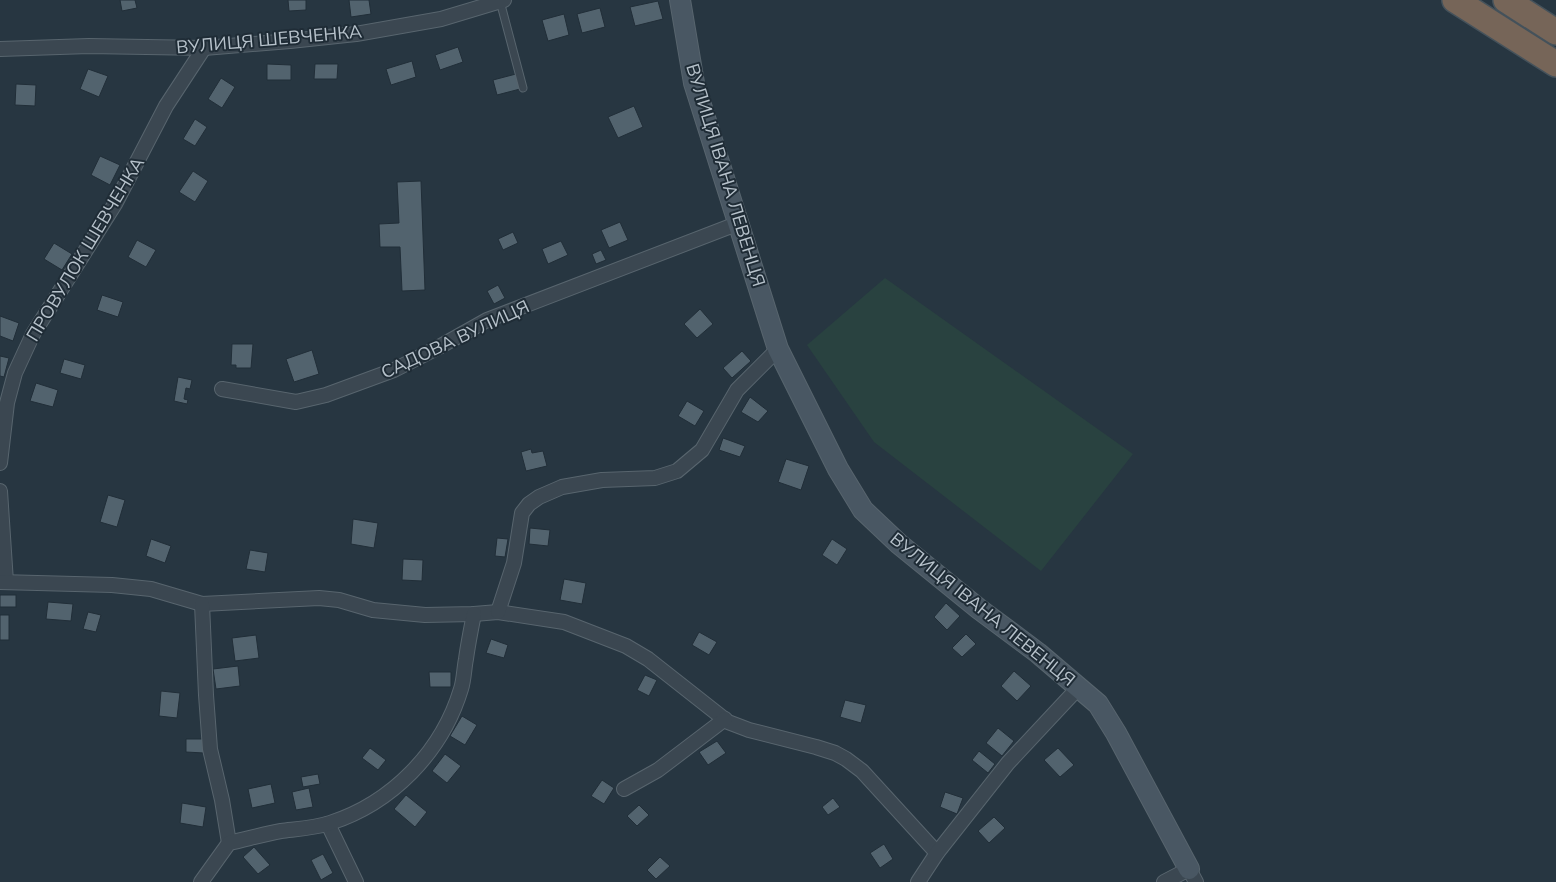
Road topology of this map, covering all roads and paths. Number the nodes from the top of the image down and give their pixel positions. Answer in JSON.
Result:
{"nodes":[{"id":1,"x":502,"y":0,"type":"edge"},
{"id":2,"x":680,"y":0,"type":"edge"},
{"id":3,"x":1455,"y":0,"type":"edge"},
{"id":4,"x":1506,"y":0,"type":"edge"},
{"id":5,"x":1556,"y":32,"type":"edge"},
{"id":6,"x":204,"y":48,"type":"junction"},
{"id":7,"x":0,"y":49,"type":"edge"},
{"id":8,"x":1556,"y":64,"type":"edge"},
{"id":9,"x":523,"y":88,"type":"dead end"},
{"id":10,"x":739,"y":223,"type":"junction"},
{"id":11,"x":778,"y":349,"type":"junction"},
{"id":12,"x":222,"y":388,"type":"dead end"},
{"id":13,"x":0,"y":463,"type":"edge"},
{"id":14,"x":0,"y":491,"type":"edge"},
{"id":15,"x":3,"y":582,"type":"edge"},
{"id":16,"x":202,"y":604,"type":"junction"},
{"id":17,"x":498,"y":612,"type":"junction"},
{"id":18,"x":474,"y":614,"type":"junction"},
{"id":19,"x":1079,"y":687,"type":"junction"},
{"id":20,"x":725,"y":719,"type":"junction"},
{"id":21,"x":624,"y":789,"type":"dead end"},
{"id":22,"x":328,"y":824,"type":"junction"},
{"id":23,"x":229,"y":843,"type":"junction"},
{"id":24,"x":937,"y":853,"type":"junction"},
{"id":25,"x":1193,"y":876,"type":"edge"},
{"id":26,"x":201,"y":882,"type":"edge"},
{"id":27,"x":356,"y":882,"type":"edge"},
{"id":28,"x":918,"y":882,"type":"edge"},
{"id":29,"x":1164,"y":882,"type":"edge"}],
"edges":[{"from":1,"to":6,"type":"street","name":"ВУЛИЦЯ ШЕВЧЕНКА"},
{"from":1,"to":9,"type":"lane"},
{"from":2,"to":10,"type":"street","name":"ВУЛИЦЯ ІВАНА ЛЕВЕНЦЯ"},
{"from":3,"to":8,"type":"highway"},
{"from":4,"to":5,"type":"highway"},
{"from":6,"to":7,"type":"street","name":"ВУЛИЦЯ ШЕВЧЕНКА"},
{"from":6,"to":13,"type":"street","name":"ПРОВУЛОК ШЕВЧЕНКА"},
{"from":10,"to":11,"type":"street","name":"ВУЛИЦЯ ІВАНА ЛЕВЕНЦЯ"},
{"from":10,"to":12,"type":"street","name":"САДОВА ВУЛИЦЯ"},
{"from":11,"to":17,"type":"street"},
{"from":11,"to":19,"type":"street","name":"ВУЛИЦЯ ІВАНА ЛЕВЕНЦЯ"},
{"from":14,"to":15,"type":"street"},
{"from":15,"to":16,"type":"street"},
{"from":16,"to":18,"type":"street"},
{"from":16,"to":23,"type":"street"},
{"from":17,"to":18,"type":"street"},
{"from":17,"to":20,"type":"street"},
{"from":18,"to":22,"type":"street"},
{"from":19,"to":24,"type":"street"},
{"from":19,"to":25,"type":"street","name":"ВУЛИЦЯ ІВАНА ЛЕВЕНЦЯ"},
{"from":20,"to":21,"type":"street"},
{"from":20,"to":24,"type":"street"},
{"from":22,"to":23,"type":"street"},
{"from":22,"to":27,"type":"street"},
{"from":23,"to":26,"type":"street"},
{"from":24,"to":28,"type":"street"},
{"from":25,"to":29,"type":"street"}]}
